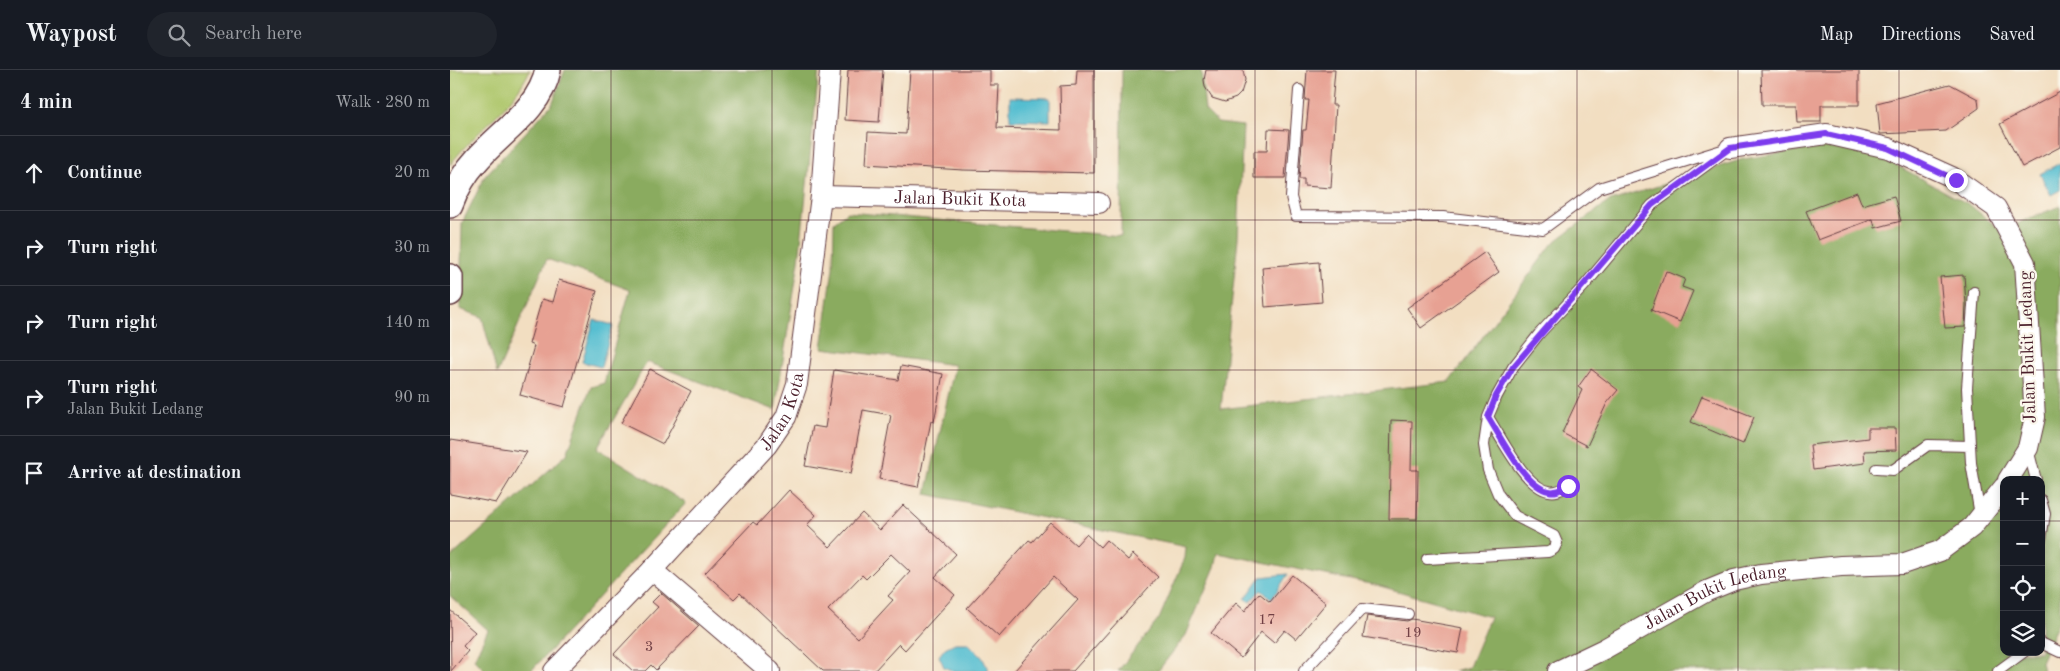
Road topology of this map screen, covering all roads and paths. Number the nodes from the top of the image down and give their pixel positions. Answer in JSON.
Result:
{"nodes":[{"id":1,"x":548,"y":70,"type":"edge"},
{"id":2,"x":830,"y":70,"type":"edge"},
{"id":3,"x":1299,"y":90,"type":"dead end"},
{"id":4,"x":1730,"y":148,"type":"junction"},
{"id":5,"x":821,"y":196,"type":"junction"},
{"id":6,"x":1099,"y":203,"type":"dead end"},
{"id":7,"x":450,"y":205,"type":"edge"},
{"id":8,"x":450,"y":277,"type":"edge"},
{"id":9,"x":1974,"y":292,"type":"dead end"},
{"id":10,"x":450,"y":293,"type":"edge"},
{"id":11,"x":1488,"y":417,"type":"junction"},
{"id":12,"x":1970,"y":446,"type":"junction"},
{"id":13,"x":2028,"y":448,"type":"junction"},
{"id":14,"x":1876,"y":469,"type":"dead end"},
{"id":15,"x":2010,"y":476,"type":"edge"},
{"id":16,"x":2035,"y":476,"type":"edge"},
{"id":17,"x":1568,"y":486,"type":"dead end"},
{"id":18,"x":2000,"y":492,"type":"edge"},
{"id":19,"x":1981,"y":516,"type":"junction"},
{"id":20,"x":1427,"y":559,"type":"dead end"},
{"id":21,"x":652,"y":570,"type":"junction"},
{"id":22,"x":1408,"y":614,"type":"dead end"},
{"id":23,"x":2045,"y":645,"type":"edge"},
{"id":24,"x":2060,"y":652,"type":"edge"},
{"id":25,"x":2019,"y":656,"type":"edge"},
{"id":26,"x":554,"y":671,"type":"edge"},
{"id":27,"x":770,"y":671,"type":"edge"},
{"id":28,"x":1304,"y":671,"type":"edge"},
{"id":29,"x":1558,"y":671,"type":"edge"},
{"id":30,"x":1998,"y":671,"type":"edge"}],
"edges":[{"from":1,"to":7,"type":"street"},
{"from":2,"to":5,"type":"street","name":"Jalan Kota"},
{"from":3,"to":4,"type":"lane"},
{"from":4,"to":11,"type":"lane"},
{"from":4,"to":13,"type":"street","name":"Jalan Bukit Ledang"},
{"from":5,"to":6,"type":"street","name":"Jalan Bukit Kota"},
{"from":5,"to":21,"type":"street","name":"Jalan Kota"},
{"from":8,"to":10,"type":"street"},
{"from":9,"to":12,"type":"lane"},
{"from":11,"to":17,"type":"lane"},
{"from":11,"to":20,"type":"lane"},
{"from":12,"to":14,"type":"lane"},
{"from":12,"to":19,"type":"lane"},
{"from":13,"to":15,"type":"street","name":"Jalan Bukit Ledang"},
{"from":13,"to":16,"type":"lane","name":"Jalan Bukit Ledang"},
{"from":18,"to":19,"type":"street","name":"Jalan Bukit Ledang"},
{"from":19,"to":29,"type":"street","name":"Jalan Bukit Ledang"},
{"from":21,"to":26,"type":"street","name":"Jalan Kota"},
{"from":21,"to":27,"type":"street"},
{"from":22,"to":28,"type":"lane"},
{"from":23,"to":24,"type":"lane"},
{"from":25,"to":30,"type":"lane"}]}
